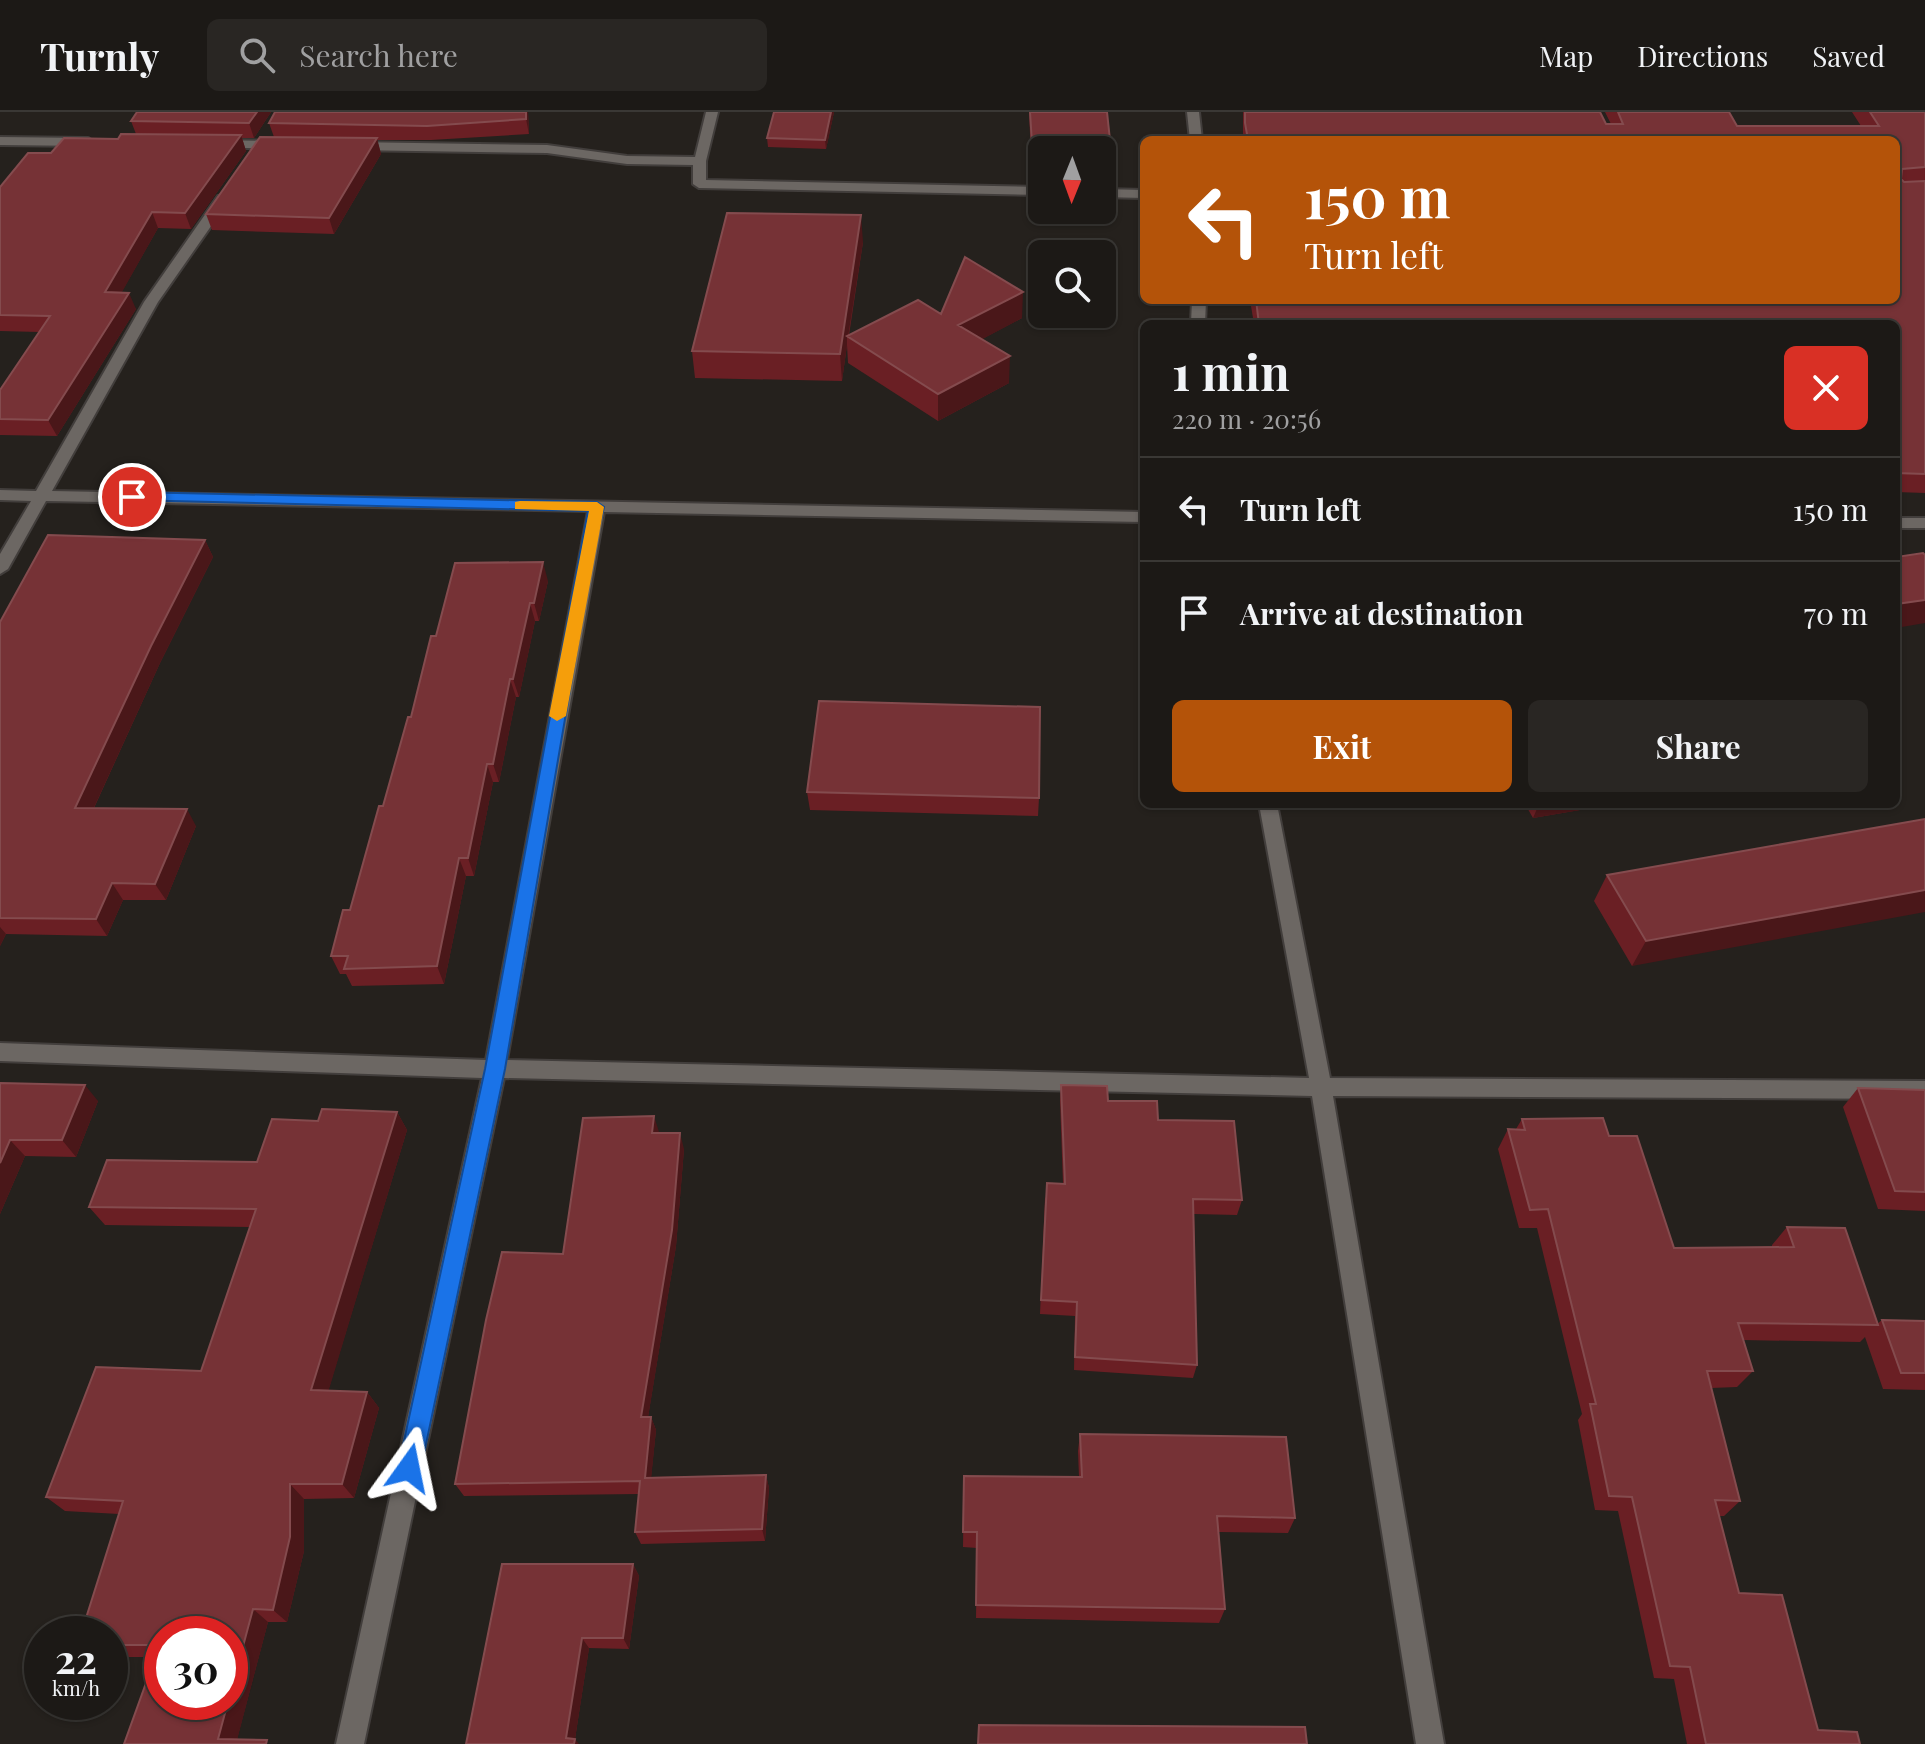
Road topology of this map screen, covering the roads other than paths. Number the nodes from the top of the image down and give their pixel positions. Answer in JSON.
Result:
{"nodes":[{"id":1,"x":712,"y":112,"type":"edge"},
{"id":2,"x":1193,"y":112,"type":"edge"},
{"id":3,"x":1196,"y":136,"type":"edge"},
{"id":4,"x":0,"y":141,"type":"edge"},
{"id":5,"x":108,"y":142,"type":"edge"},
{"id":6,"x":200,"y":144,"type":"edge"},
{"id":7,"x":290,"y":145,"type":"edge"},
{"id":8,"x":332,"y":146,"type":"edge"},
{"id":9,"x":700,"y":161,"type":"junction"},
{"id":10,"x":236,"y":181,"type":"edge"},
{"id":11,"x":1028,"y":191,"type":"edge"},
{"id":12,"x":1116,"y":193,"type":"edge"},
{"id":13,"x":1140,"y":194,"type":"edge"},
{"id":14,"x":0,"y":495,"type":"edge"},
{"id":15,"x":41,"y":495,"type":"junction"},
{"id":16,"x":597,"y":507,"type":"junction"},
{"id":17,"x":1140,"y":517,"type":"edge"},
{"id":18,"x":1900,"y":523,"type":"edge"},
{"id":19,"x":1925,"y":523,"type":"edge"},
{"id":20,"x":0,"y":569,"type":"edge"},
{"id":21,"x":1269,"y":808,"type":"edge"},
{"id":22,"x":0,"y":1052,"type":"edge"},
{"id":23,"x":495,"y":1069,"type":"junction"},
{"id":24,"x":1321,"y":1087,"type":"junction"},
{"id":25,"x":1925,"y":1090,"type":"edge"},
{"id":26,"x":350,"y":1744,"type":"edge"},
{"id":27,"x":1430,"y":1744,"type":"edge"}],
"edges":[{"from":1,"to":9,"type":"street"},
{"from":2,"to":3,"type":"street"},
{"from":4,"to":5,"type":"street"},
{"from":6,"to":7,"type":"street"},
{"from":8,"to":9,"type":"street"},
{"from":9,"to":11,"type":"street"},
{"from":10,"to":15,"type":"street"},
{"from":12,"to":13,"type":"street"},
{"from":14,"to":15,"type":"street"},
{"from":15,"to":16,"type":"street"},
{"from":15,"to":20,"type":"street"},
{"from":16,"to":17,"type":"street"},
{"from":16,"to":23,"type":"street"},
{"from":18,"to":19,"type":"street"},
{"from":21,"to":24,"type":"street"},
{"from":22,"to":23,"type":"street"},
{"from":23,"to":24,"type":"street"},
{"from":23,"to":26,"type":"street"},
{"from":24,"to":25,"type":"street"},
{"from":24,"to":27,"type":"street"}]}
